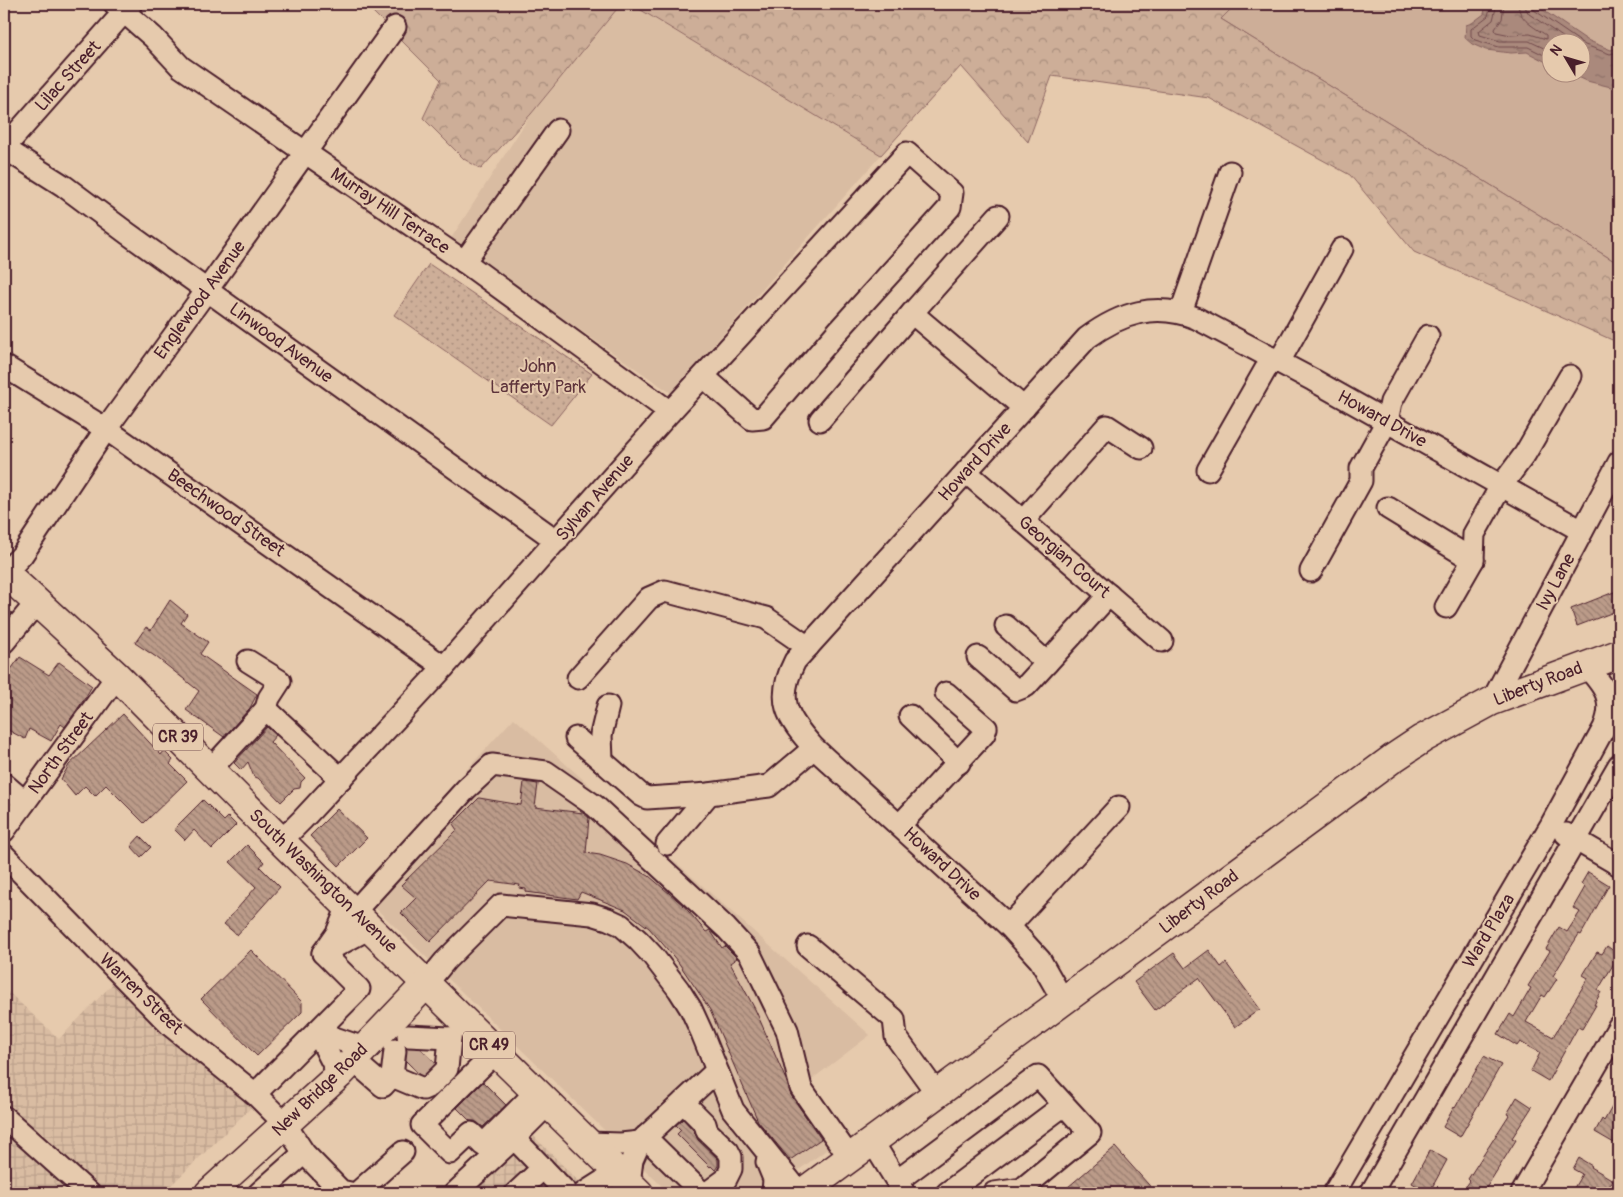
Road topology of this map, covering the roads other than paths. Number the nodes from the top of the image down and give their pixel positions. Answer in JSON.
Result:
{"nodes":[{"id":1,"x":124,"y":6,"type":"edge"},
{"id":2,"x":395,"y":27,"type":"dead end"},
{"id":3,"x":558,"y":130,"type":"dead end"},
{"id":4,"x":4,"y":148,"type":"edge"},
{"id":5,"x":306,"y":153,"type":"junction"},
{"id":6,"x":1230,"y":172,"type":"dead end"},
{"id":7,"x":998,"y":216,"type":"dead end"},
{"id":8,"x":1342,"y":249,"type":"dead end"},
{"id":9,"x":464,"y":262,"type":"junction"},
{"id":10,"x":207,"y":290,"type":"junction"},
{"id":11,"x":1181,"y":312,"type":"junction"},
{"id":12,"x":912,"y":314,"type":"junction"},
{"id":13,"x":1428,"y":336,"type":"dead end"},
{"id":14,"x":1275,"y":360,"type":"junction"},
{"id":15,"x":4,"y":366,"type":"edge"},
{"id":16,"x":702,"y":376,"type":"junction"},
{"id":17,"x":1570,"y":376,"type":"dead end"},
{"id":18,"x":1024,"y":408,"type":"junction"},
{"id":19,"x":670,"y":412,"type":"junction"},
{"id":20,"x":820,"y":420,"type":"dead end"},
{"id":21,"x":1387,"y":421,"type":"junction"},
{"id":22,"x":106,"y":429,"type":"junction"},
{"id":23,"x":1141,"y":448,"type":"dead end"},
{"id":24,"x":1619,"y":462,"type":"edge"},
{"id":25,"x":1208,"y":470,"type":"dead end"},
{"id":26,"x":966,"y":472,"type":"junction"},
{"id":27,"x":1501,"y":486,"type":"junction"},
{"id":28,"x":1388,"y":508,"type":"dead end"},
{"id":29,"x":1023,"y":521,"type":"junction"},
{"id":30,"x":1582,"y":531,"type":"junction"},
{"id":31,"x":557,"y":541,"type":"junction"},
{"id":32,"x":1473,"y":560,"type":"junction"},
{"id":33,"x":1311,"y":571,"type":"dead end"},
{"id":34,"x":5,"y":572,"type":"edge"},
{"id":35,"x":1109,"y":595,"type":"junction"},
{"id":36,"x":37,"y":602,"type":"junction"},
{"id":37,"x":1446,"y":607,"type":"dead end"},
{"id":38,"x":1006,"y":626,"type":"dead end"},
{"id":39,"x":1162,"y":641,"type":"dead end"},
{"id":40,"x":4,"y":642,"type":"edge"},
{"id":41,"x":808,"y":647,"type":"junction"},
{"id":42,"x":1619,"y":654,"type":"edge"},
{"id":43,"x":978,"y":657,"type":"dead end"},
{"id":44,"x":248,"y":661,"type":"dead end"},
{"id":45,"x":1047,"y":663,"type":"junction"},
{"id":46,"x":1586,"y":666,"type":"junction"},
{"id":47,"x":444,"y":667,"type":"junction"},
{"id":48,"x":117,"y":676,"type":"junction"},
{"id":49,"x":578,"y":678,"type":"dead end"},
{"id":50,"x":946,"y":692,"type":"dead end"},
{"id":51,"x":1492,"y":702,"type":"junction"},
{"id":52,"x":608,"y":706,"type":"dead end"},
{"id":53,"x":266,"y":709,"type":"junction"},
{"id":54,"x":910,"y":716,"type":"dead end"},
{"id":55,"x":576,"y":738,"type":"dead end"},
{"id":56,"x":814,"y":748,"type":"junction"},
{"id":57,"x":602,"y":760,"type":"junction"},
{"id":58,"x":959,"y":763,"type":"junction"},
{"id":59,"x":1619,"y":765,"type":"edge"},
{"id":60,"x":210,"y":770,"type":"junction"},
{"id":61,"x":341,"y":779,"type":"junction"},
{"id":62,"x":4,"y":784,"type":"edge"},
{"id":63,"x":709,"y":794,"type":"junction"},
{"id":64,"x":25,"y":802,"type":"junction"},
{"id":65,"x":1119,"y":807,"type":"dead end"},
{"id":66,"x":1551,"y":825,"type":"junction"},
{"id":67,"x":900,"y":826,"type":"junction"},
{"id":68,"x":4,"y":831,"type":"edge"},
{"id":69,"x":1576,"y":840,"type":"junction"},
{"id":70,"x":281,"y":841,"type":"junction"},
{"id":71,"x":667,"y":844,"type":"dead end"},
{"id":72,"x":4,"y":855,"type":"edge"},
{"id":73,"x":1619,"y":865,"type":"edge"},
{"id":74,"x":358,"y":915,"type":"junction"},
{"id":75,"x":1009,"y":926,"type":"junction"},
{"id":76,"x":808,"y":946,"type":"dead end"},
{"id":77,"x":323,"y":953,"type":"junction"},
{"id":78,"x":427,"y":983,"type":"junction"},
{"id":79,"x":1064,"y":1002,"type":"junction"},
{"id":80,"x":1619,"y":1026,"type":"edge"},
{"id":81,"x":458,"y":1030,"type":"junction"},
{"id":82,"x":317,"y":1032,"type":"junction"},
{"id":83,"x":496,"y":1052,"type":"junction"},
{"id":84,"x":411,"y":1058,"type":"junction"},
{"id":85,"x":352,"y":1061,"type":"junction"},
{"id":86,"x":1410,"y":1064,"type":"junction"},
{"id":87,"x":718,"y":1073,"type":"junction"},
{"id":88,"x":1437,"y":1080,"type":"junction"},
{"id":89,"x":255,"y":1094,"type":"junction"},
{"id":90,"x":938,"y":1095,"type":"junction"},
{"id":91,"x":542,"y":1098,"type":"junction"},
{"id":92,"x":683,"y":1102,"type":"junction"},
{"id":93,"x":1064,"y":1105,"type":"junction"},
{"id":94,"x":4,"y":1116,"type":"edge"},
{"id":95,"x":285,"y":1124,"type":"junction"},
{"id":96,"x":705,"y":1124,"type":"junction"},
{"id":97,"x":514,"y":1138,"type":"junction"},
{"id":98,"x":642,"y":1139,"type":"junction"},
{"id":99,"x":872,"y":1141,"type":"junction"},
{"id":100,"x":588,"y":1143,"type":"junction"},
{"id":101,"x":403,"y":1152,"type":"dead end"},
{"id":102,"x":304,"y":1153,"type":"junction"},
{"id":103,"x":769,"y":1156,"type":"junction"},
{"id":104,"x":850,"y":1158,"type":"junction"},
{"id":105,"x":543,"y":1168,"type":"junction"},
{"id":106,"x":628,"y":1183,"type":"edge"},
{"id":107,"x":901,"y":1187,"type":"edge"},
{"id":108,"x":89,"y":1193,"type":"edge"},
{"id":109,"x":210,"y":1193,"type":"edge"},
{"id":110,"x":259,"y":1193,"type":"edge"},
{"id":111,"x":350,"y":1193,"type":"edge"},
{"id":112,"x":357,"y":1193,"type":"edge"},
{"id":113,"x":455,"y":1193,"type":"edge"},
{"id":114,"x":516,"y":1193,"type":"edge"},
{"id":115,"x":567,"y":1193,"type":"edge"},
{"id":116,"x":584,"y":1193,"type":"edge"},
{"id":117,"x":702,"y":1193,"type":"edge"},
{"id":118,"x":707,"y":1193,"type":"edge"},
{"id":119,"x":721,"y":1193,"type":"edge"},
{"id":120,"x":773,"y":1193,"type":"edge"},
{"id":121,"x":801,"y":1193,"type":"edge"},
{"id":122,"x":947,"y":1193,"type":"edge"},
{"id":123,"x":994,"y":1193,"type":"edge"},
{"id":124,"x":1334,"y":1193,"type":"edge"},
{"id":125,"x":1371,"y":1193,"type":"edge"},
{"id":126,"x":1522,"y":1193,"type":"edge"}],
"edges":[{"from":1,"to":4,"type":"street","name":"Lilac Street"},
{"from":1,"to":5,"type":"street","name":"Murray Hill Terrace"},
{"from":2,"to":5,"type":"street","name":"Englewood Avenue"},
{"from":3,"to":9,"type":"street"},
{"from":4,"to":10,"type":"street","name":"Linwood Avenue"},
{"from":5,"to":9,"type":"street","name":"Murray Hill Terrace"},
{"from":5,"to":10,"type":"street","name":"Englewood Avenue"},
{"from":6,"to":11,"type":"street"},
{"from":7,"to":12,"type":"street"},
{"from":8,"to":14,"type":"street"},
{"from":9,"to":19,"type":"street","name":"Murray Hill Terrace"},
{"from":10,"to":22,"type":"street","name":"Englewood Avenue"},
{"from":10,"to":31,"type":"street","name":"Linwood Avenue"},
{"from":11,"to":14,"type":"street","name":"Howard Drive"},
{"from":11,"to":18,"type":"street","name":"Howard Drive"},
{"from":12,"to":18,"type":"street"},
{"from":12,"to":20,"type":"street"},
{"from":13,"to":21,"type":"street"},
{"from":14,"to":21,"type":"street","name":"Howard Drive"},
{"from":14,"to":25,"type":"street"},
{"from":15,"to":22,"type":"street","name":"Beechwood Street"},
{"from":16,"to":16,"type":"street","name":"Sylvan Avenue"},
{"from":16,"to":19,"type":"street","name":"Sylvan Avenue"},
{"from":17,"to":27,"type":"street"},
{"from":18,"to":26,"type":"street","name":"Howard Drive"},
{"from":19,"to":31,"type":"street","name":"Sylvan Avenue"},
{"from":21,"to":27,"type":"street","name":"Howard Drive"},
{"from":21,"to":33,"type":"street"},
{"from":22,"to":34,"type":"street","name":"Englewood Avenue"},
{"from":22,"to":47,"type":"street","name":"Beechwood Street"},
{"from":23,"to":29,"type":"street"},
{"from":24,"to":30,"type":"street","name":"Ivy Lane"},
{"from":26,"to":29,"type":"street","name":"Georgian Court"},
{"from":26,"to":41,"type":"street","name":"Howard Drive"},
{"from":27,"to":30,"type":"street","name":"Howard Drive"},
{"from":27,"to":32,"type":"street"},
{"from":28,"to":32,"type":"street"},
{"from":29,"to":35,"type":"street","name":"Georgian Court"},
{"from":30,"to":51,"type":"street","name":"Ivy Lane"},
{"from":31,"to":47,"type":"street","name":"Sylvan Avenue"},
{"from":32,"to":37,"type":"street"},
{"from":34,"to":36,"type":"main road","name":"South Washington Avenue","number":"CR 39"},
{"from":35,"to":39,"type":"street","name":"Georgian Court"},
{"from":35,"to":45,"type":"street"},
{"from":36,"to":40,"type":"street"},
{"from":36,"to":48,"type":"main road","name":"South Washington Avenue","number":"CR 39"},
{"from":38,"to":45,"type":"street"},
{"from":41,"to":49,"type":"street"},
{"from":41,"to":56,"type":"street","name":"Howard Drive"},
{"from":42,"to":46,"type":"main road","name":"Liberty Road"},
{"from":43,"to":45,"type":"street"},
{"from":44,"to":53,"type":"street"},
{"from":46,"to":51,"type":"main road","name":"Liberty Road"},
{"from":46,"to":66,"type":"street","name":"Ward Plaza"},
{"from":47,"to":61,"type":"street","name":"Sylvan Avenue"},
{"from":48,"to":60,"type":"main road","name":"South Washington Avenue","number":"CR 39"},
{"from":48,"to":64,"type":"street","name":"North Street"},
{"from":50,"to":58,"type":"street"},
{"from":51,"to":79,"type":"main road","name":"Liberty Road"},
{"from":52,"to":57,"type":"street"},
{"from":53,"to":60,"type":"street"},
{"from":53,"to":61,"type":"street"},
{"from":54,"to":58,"type":"street"},
{"from":55,"to":57,"type":"street"},
{"from":56,"to":63,"type":"street"},
{"from":56,"to":67,"type":"street","name":"Howard Drive"},
{"from":57,"to":63,"type":"street"},
{"from":58,"to":67,"type":"street"},
{"from":59,"to":69,"type":"street","name":"Ward Plaza"},
{"from":60,"to":70,"type":"main road","name":"South Washington Avenue","number":"CR 39"},
{"from":61,"to":70,"type":"street","name":"Sylvan Avenue"},
{"from":62,"to":64,"type":"street"},
{"from":63,"to":71,"type":"street"},
{"from":64,"to":68,"type":"street","name":"North Street"},
{"from":65,"to":75,"type":"street"},
{"from":66,"to":69,"type":"street"},
{"from":66,"to":86,"type":"street","name":"Ward Plaza"},
{"from":67,"to":75,"type":"street","name":"Howard Drive"},
{"from":69,"to":73,"type":"street"},
{"from":69,"to":88,"type":"street","name":"Ward Plaza"},
{"from":70,"to":74,"type":"main road","name":"South Washington Avenue","number":"CR 39"},
{"from":72,"to":89,"type":"street","name":"Warren Street"},
{"from":74,"to":77,"type":"street"},
{"from":74,"to":77,"type":"street"},
{"from":74,"to":78,"type":"main road","name":"South Washington Avenue","number":"CR 39"},
{"from":74,"to":104,"type":"street"},
{"from":75,"to":79,"type":"street","name":"Howard Drive"},
{"from":76,"to":90,"type":"street"},
{"from":77,"to":82,"type":"street"},
{"from":78,"to":81,"type":"main road","name":"South Washington Avenue","number":"CR 49"},
{"from":78,"to":85,"type":"main road","name":"New Bridge Road"},
{"from":78,"to":87,"type":"street"},
{"from":79,"to":90,"type":"main road","name":"Liberty Road"},
{"from":80,"to":126,"type":"street"},
{"from":81,"to":83,"type":"main road","name":"South Washington Avenue","number":"CR 49"},
{"from":81,"to":84,"type":"street"},
{"from":81,"to":84,"type":"street"},
{"from":81,"to":84,"type":"street"},
{"from":82,"to":85,"type":"street"},
{"from":82,"to":85,"type":"street"},
{"from":82,"to":89,"type":"street"},
{"from":83,"to":91,"type":"main road","name":"South Washington Avenue","number":"CR 49"},
{"from":83,"to":91,"type":"street"},
{"from":84,"to":85,"type":"street"},
{"from":85,"to":95,"type":"main road","name":"New Bridge Road"},
{"from":86,"to":88,"type":"street"},
{"from":86,"to":124,"type":"street","name":"Ward Plaza"},
{"from":87,"to":92,"type":"street"},
{"from":87,"to":103,"type":"street"},
{"from":88,"to":125,"type":"street","name":"Ward Plaza"},
{"from":89,"to":95,"type":"street","name":"Warren Street"},
{"from":90,"to":99,"type":"main road","name":"Liberty Road"},
{"from":91,"to":97,"type":"street"},
{"from":91,"to":100,"type":"main road","name":"South Washington Avenue","number":"CR 49"},
{"from":92,"to":96,"type":"street"},
{"from":92,"to":98,"type":"street"},
{"from":93,"to":107,"type":"street"},
{"from":93,"to":122,"type":"street"},
{"from":93,"to":123,"type":"street"},
{"from":94,"to":108,"type":"street"},
{"from":95,"to":102,"type":"street","name":"Warren Street"},
{"from":95,"to":109,"type":"main road","name":"New Bridge Road"},
{"from":96,"to":118,"type":"street"},
{"from":96,"to":119,"type":"street"},
{"from":97,"to":105,"type":"street"},
{"from":97,"to":113,"type":"street"},
{"from":98,"to":100,"type":"street"},
{"from":98,"to":106,"type":"street"},
{"from":98,"to":117,"type":"street"},
{"from":99,"to":104,"type":"main road","name":"Liberty Road"},
{"from":99,"to":107,"type":"street"},
{"from":100,"to":106,"type":"main road","name":"South Washington Avenue","number":"CR 49"},
{"from":101,"to":112,"type":"street"},
{"from":102,"to":110,"type":"street"},
{"from":102,"to":111,"type":"street","name":"Warren Street"},
{"from":103,"to":120,"type":"street"},
{"from":103,"to":121,"type":"street"},
{"from":104,"to":121,"type":"main road","name":"Liberty Road"},
{"from":105,"to":114,"type":"street"},
{"from":105,"to":115,"type":"street"},
{"from":106,"to":116,"type":"street"}]}
